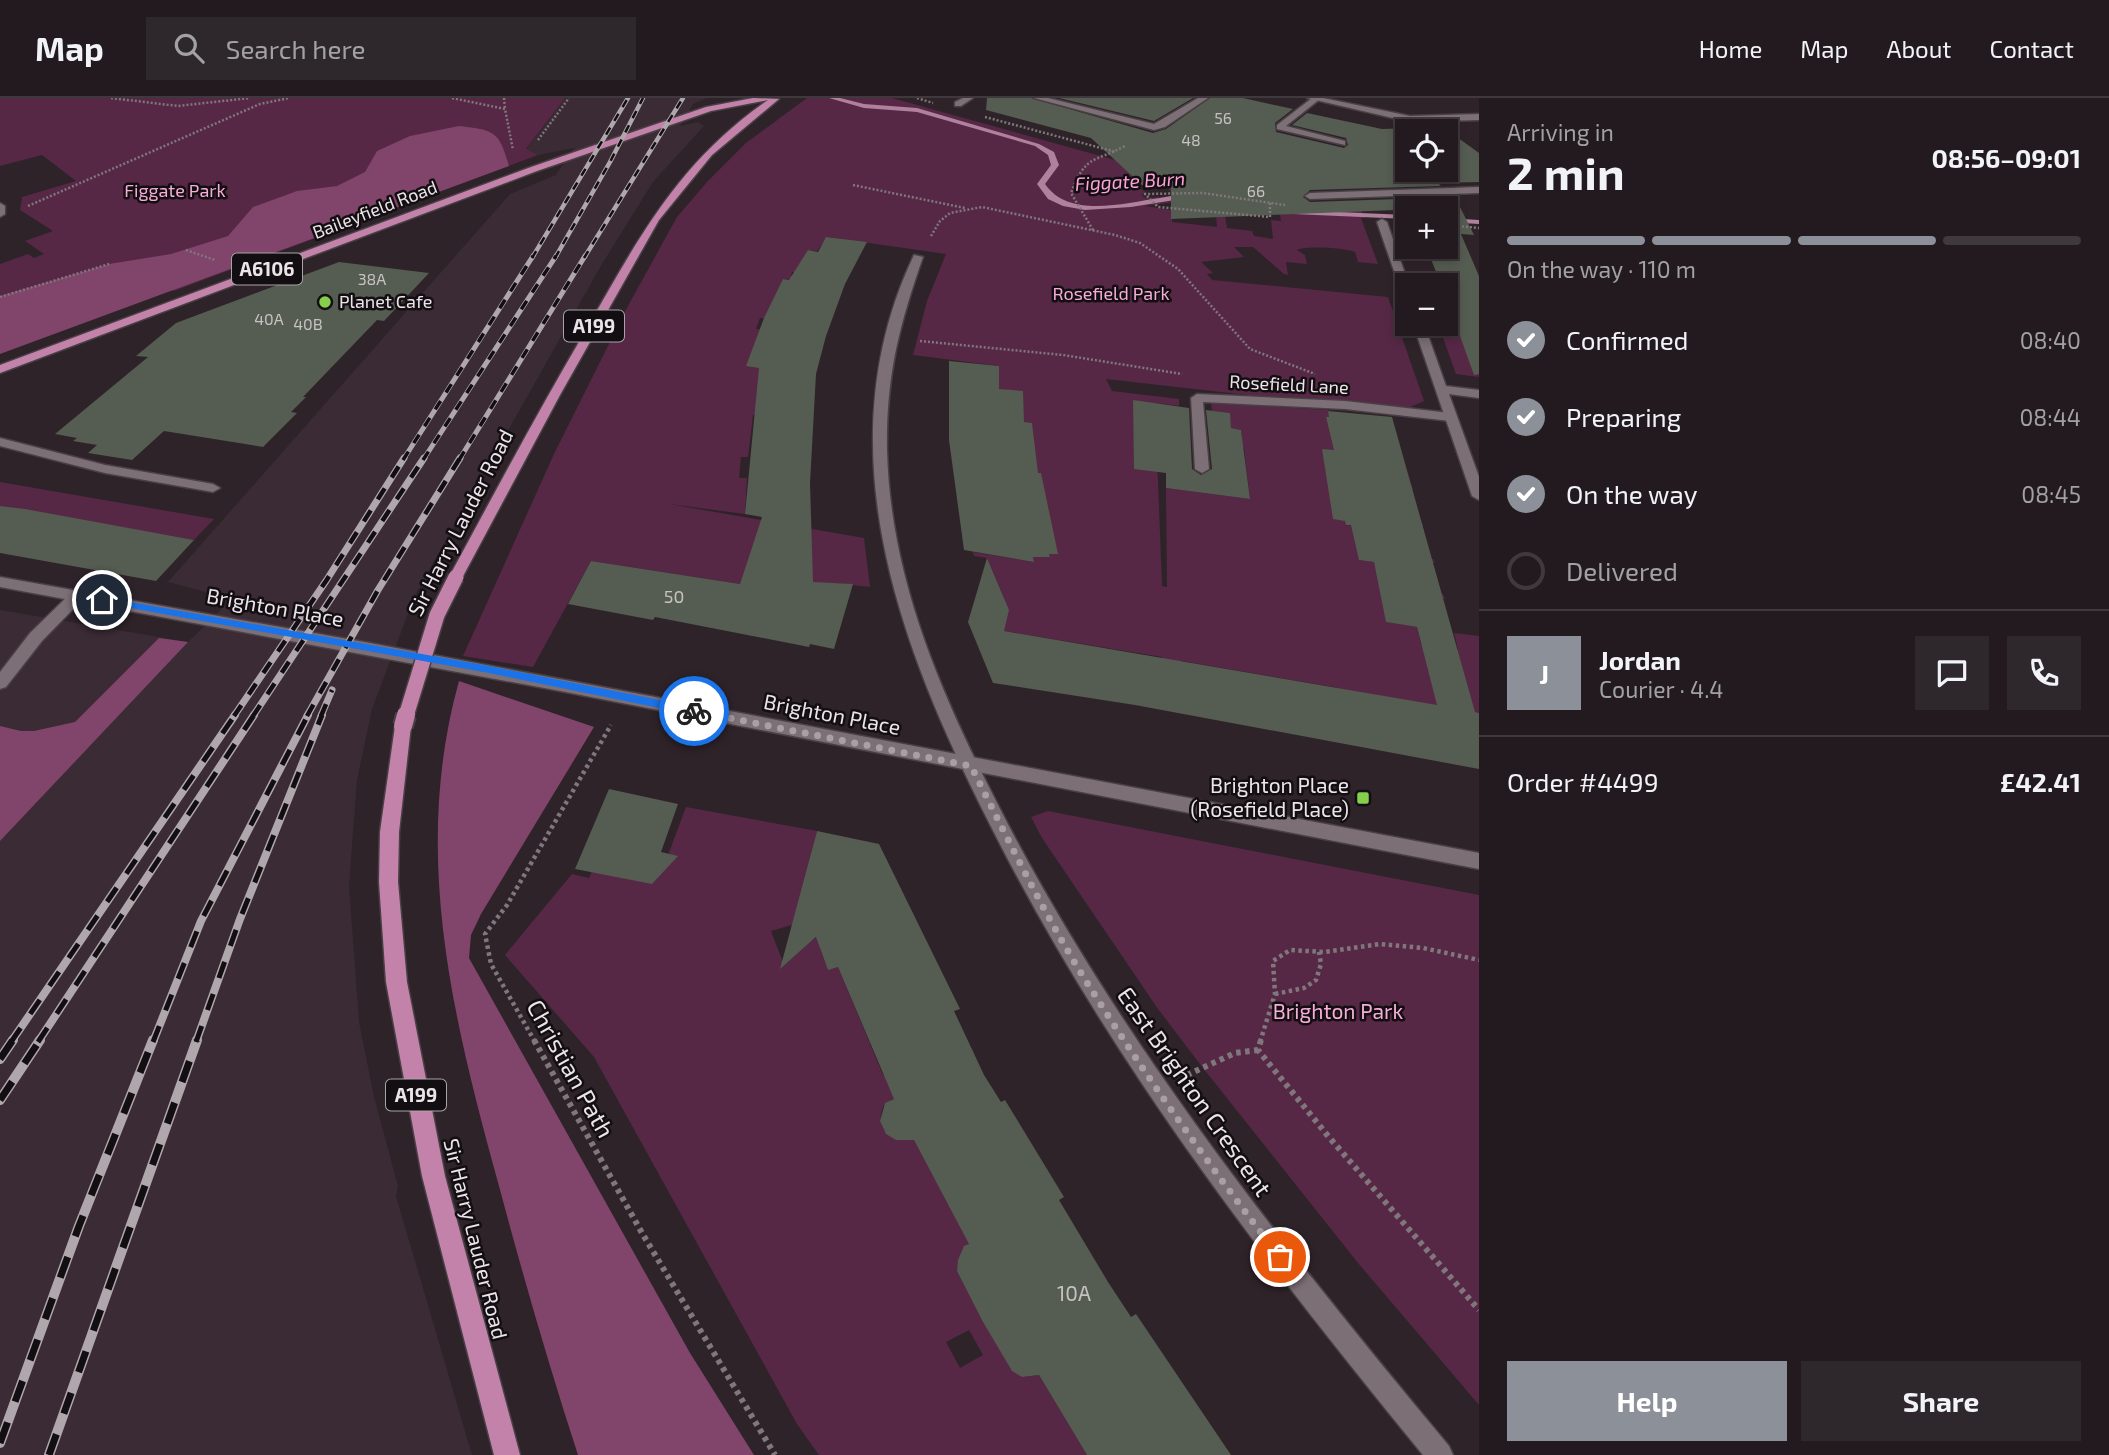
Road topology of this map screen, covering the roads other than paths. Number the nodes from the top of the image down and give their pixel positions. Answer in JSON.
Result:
{"nodes":[{"id":1,"x":766,"y":98,"type":"edge"},
{"id":2,"x":776,"y":98,"type":"edge"},
{"id":3,"x":969,"y":98,"type":"edge"},
{"id":4,"x":1038,"y":98,"type":"edge"},
{"id":5,"x":1204,"y":98,"type":"edge"},
{"id":6,"x":1314,"y":99,"type":"edge"},
{"id":7,"x":958,"y":104,"type":"road end"},
{"id":8,"x":1479,"y":117,"type":"edge"},
{"id":9,"x":1342,"y":144,"type":"dead end"},
{"id":10,"x":1479,"y":190,"type":"edge"},
{"id":11,"x":1310,"y":196,"type":"road end"},
{"id":12,"x":0,"y":206,"type":"edge"},
{"id":13,"x":0,"y":214,"type":"edge"},
{"id":14,"x":1382,"y":222,"type":"dead end"},
{"id":15,"x":918,"y":257,"type":"road end"},
{"id":16,"x":1400,"y":273,"type":"edge"},
{"id":17,"x":1422,"y":336,"type":"edge"},
{"id":18,"x":0,"y":369,"type":"edge"},
{"id":19,"x":1441,"y":389,"type":"junction"},
{"id":20,"x":1479,"y":394,"type":"edge"},
{"id":21,"x":1450,"y":418,"type":"junction"},
{"id":22,"x":0,"y":442,"type":"edge"},
{"id":23,"x":1202,"y":469,"type":"dead end"},
{"id":24,"x":213,"y":488,"type":"dead end"},
{"id":25,"x":1479,"y":496,"type":"edge"},
{"id":26,"x":0,"y":582,"type":"edge"},
{"id":27,"x":77,"y":596,"type":"junction"},
{"id":28,"x":0,"y":683,"type":"edge"},
{"id":29,"x":971,"y":766,"type":"junction"},
{"id":30,"x":1479,"y":861,"type":"edge"},
{"id":31,"x":507,"y":1455,"type":"edge"},
{"id":32,"x":1440,"y":1455,"type":"edge"}],
"edges":[{"from":1,"to":18,"type":"main road","name":"Baileyfield Road","number":"A6106"},
{"from":2,"to":31,"type":"main road","name":"Sir Harry Lauder Road","number":"A199","bridge":true},
{"from":3,"to":7,"type":"street"},
{"from":4,"to":5,"type":"street"},
{"from":6,"to":8,"type":"street"},
{"from":6,"to":9,"type":"street"},
{"from":10,"to":11,"type":"street"},
{"from":12,"to":13,"type":"street"},
{"from":14,"to":16,"type":"street"},
{"from":15,"to":29,"type":"street","name":"East Brighton Crescent"},
{"from":17,"to":19,"type":"street"},
{"from":19,"to":20,"type":"street"},
{"from":19,"to":21,"type":"street"},
{"from":21,"to":23,"type":"street","name":"Rosefield Lane"},
{"from":21,"to":25,"type":"street"},
{"from":22,"to":24,"type":"street"},
{"from":26,"to":27,"type":"street","name":"Brighton Place"},
{"from":27,"to":28,"type":"street"},
{"from":27,"to":29,"type":"street","name":"Brighton Place"},
{"from":29,"to":30,"type":"street","name":"Brighton Place"},
{"from":29,"to":32,"type":"street","name":"East Brighton Crescent"}]}
